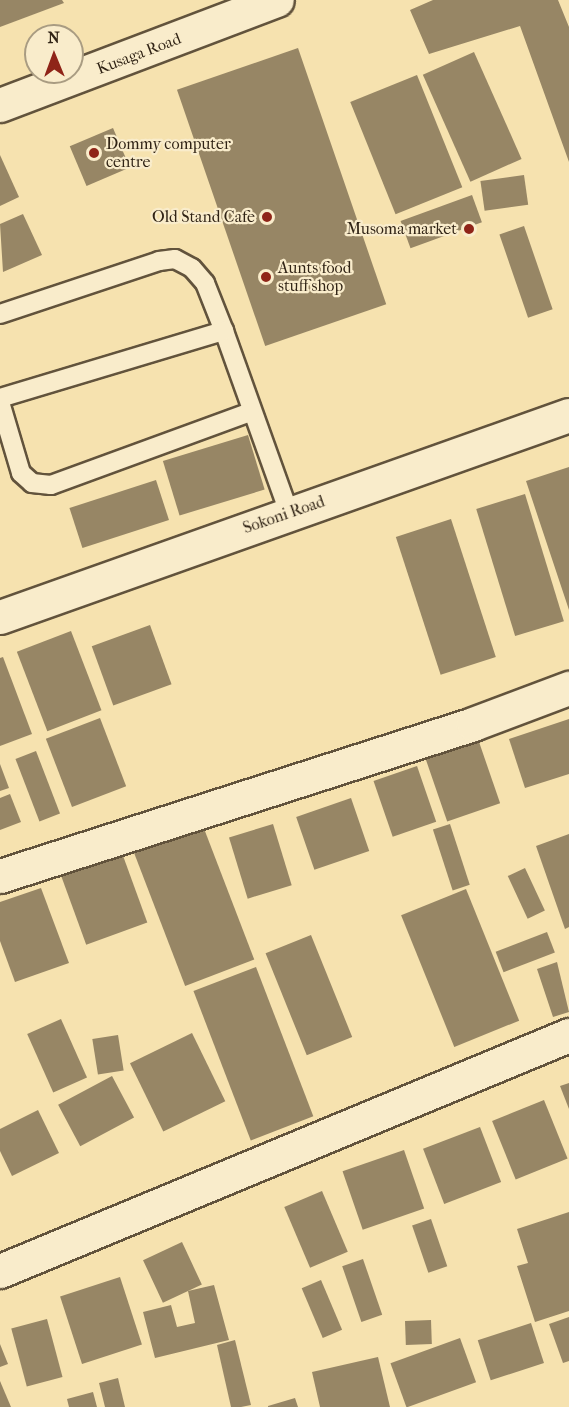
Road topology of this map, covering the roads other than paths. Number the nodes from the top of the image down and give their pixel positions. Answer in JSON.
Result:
{"nodes":[{"id":1,"x":277,"y":0,"type":"edge"},
{"id":2,"x":0,"y":105,"type":"edge"},
{"id":3,"x":0,"y":314,"type":"edge"},
{"id":4,"x":224,"y":331,"type":"junction"},
{"id":5,"x":0,"y":400,"type":"edge"},
{"id":6,"x":250,"y":412,"type":"junction"},
{"id":7,"x":569,"y":415,"type":"edge"},
{"id":8,"x":289,"y":513,"type":"junction"},
{"id":9,"x":0,"y":616,"type":"edge"},
{"id":10,"x":569,"y":688,"type":"edge"},
{"id":11,"x":0,"y":876,"type":"edge"},
{"id":12,"x":569,"y":1035,"type":"edge"},
{"id":13,"x":0,"y":1271,"type":"edge"}],
"edges":[{"from":1,"to":2,"type":"street","name":"Kusaga Road"},
{"from":3,"to":4,"type":"lane"},
{"from":4,"to":5,"type":"lane"},
{"from":4,"to":6,"type":"lane"},
{"from":5,"to":6,"type":"lane"},
{"from":6,"to":8,"type":"lane"},
{"from":7,"to":8,"type":"street","name":"Sokoni Road"},
{"from":8,"to":9,"type":"street","name":"Sokoni Road"},
{"from":10,"to":11,"type":"street"},
{"from":12,"to":13,"type":"street"}]}
